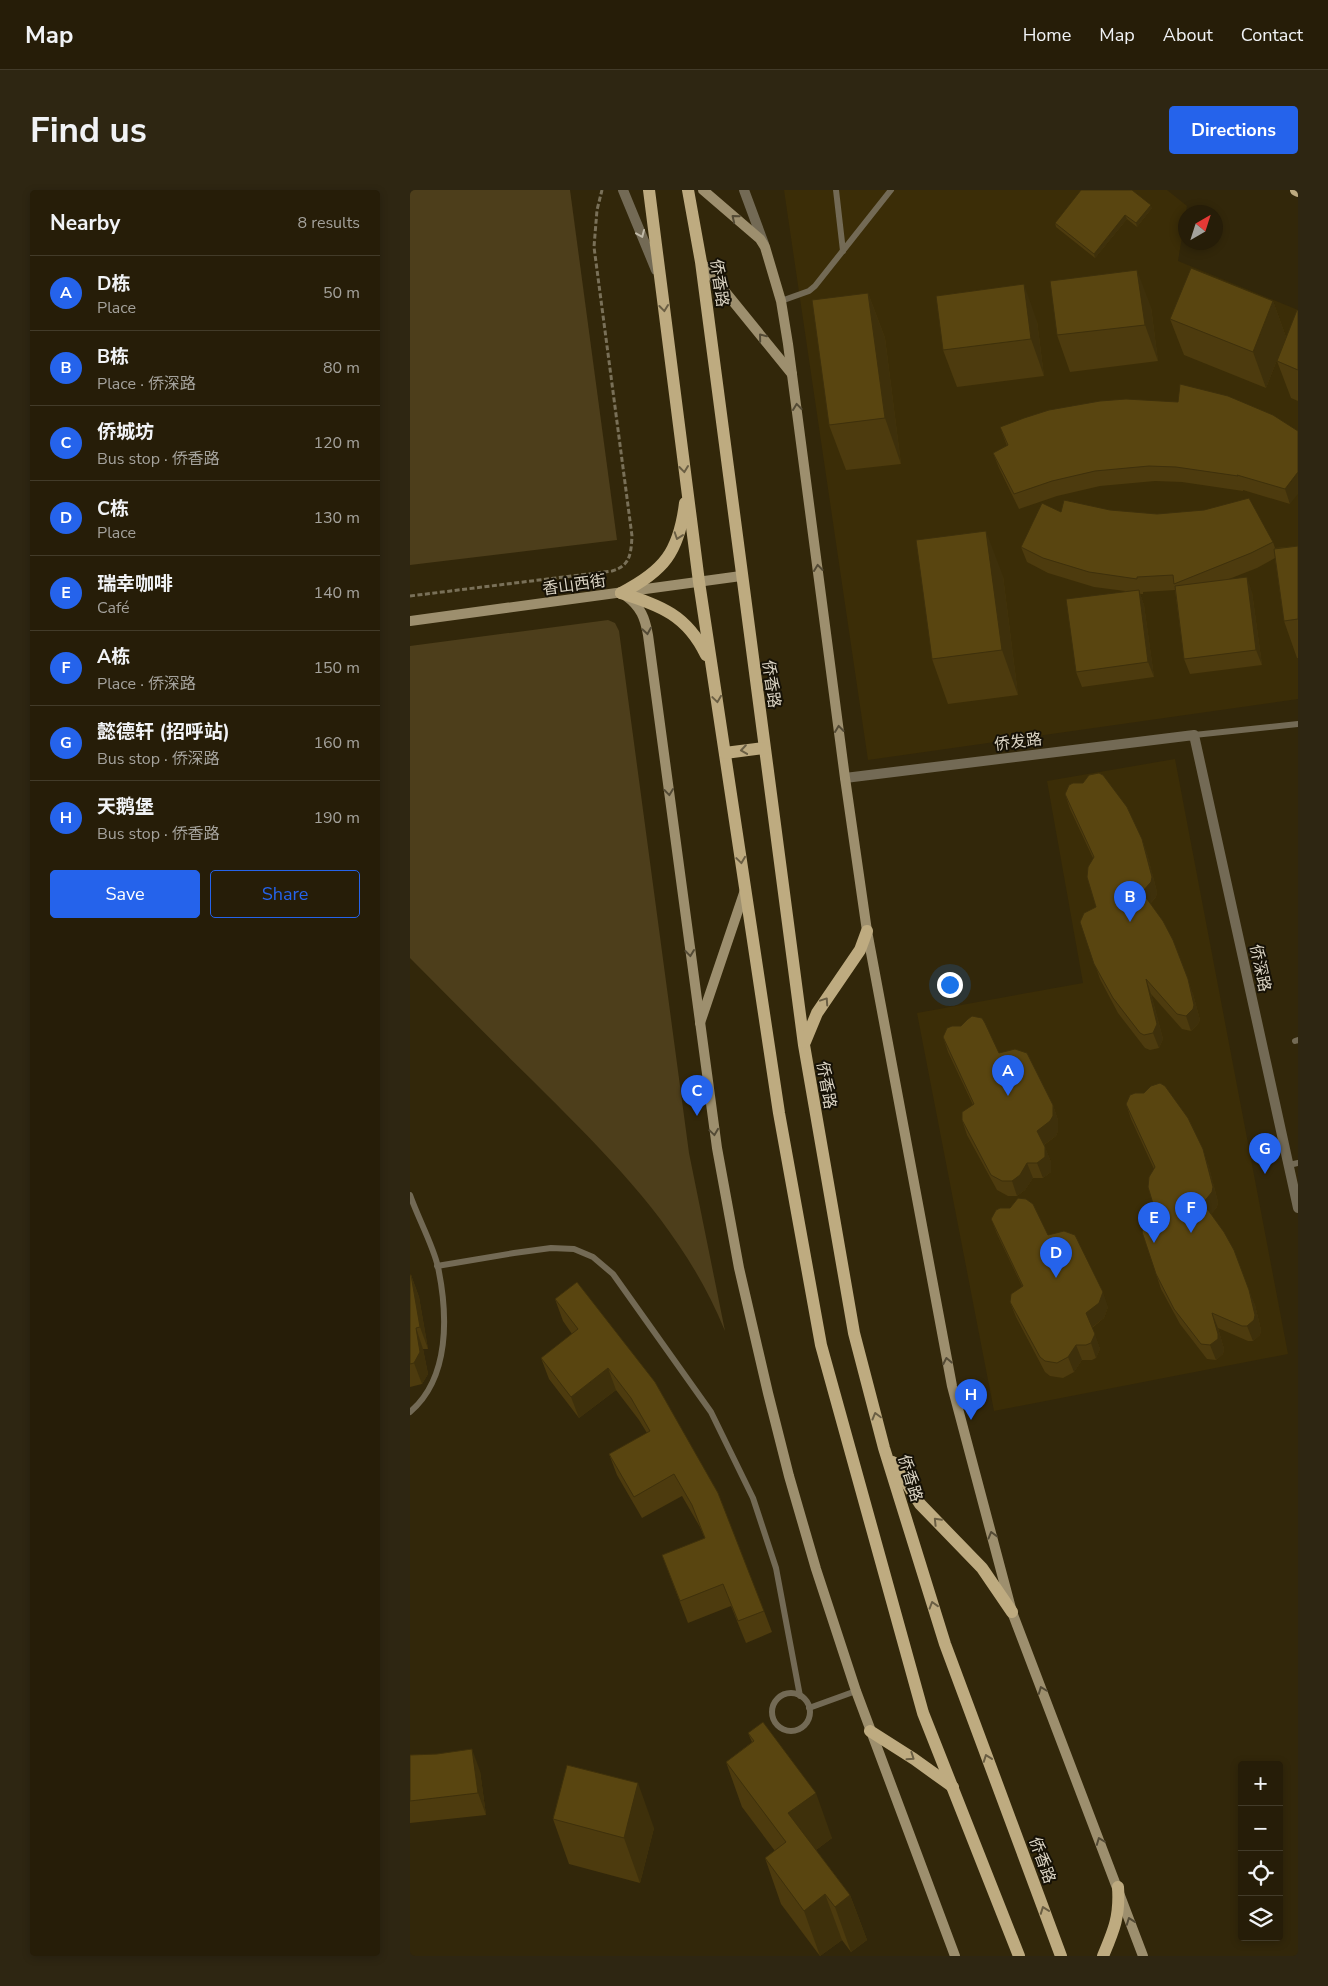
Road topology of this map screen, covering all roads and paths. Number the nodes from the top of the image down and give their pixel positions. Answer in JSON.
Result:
{"nodes":[{"id":1,"x":602,"y":190,"type":"edge"},
{"id":2,"x":623,"y":190,"type":"edge"},
{"id":3,"x":649,"y":190,"type":"edge"},
{"id":4,"x":688,"y":190,"type":"edge"},
{"id":5,"x":703,"y":190,"type":"edge"},
{"id":6,"x":744,"y":190,"type":"edge"},
{"id":7,"x":836,"y":190,"type":"edge"},
{"id":8,"x":891,"y":190,"type":"edge"},
{"id":9,"x":765,"y":247,"type":"junction"},
{"id":10,"x":843,"y":251,"type":"junction"},
{"id":11,"x":701,"y":262,"type":"junction"},
{"id":12,"x":660,"y":278,"type":"junction"},
{"id":13,"x":781,"y":301,"type":"junction"},
{"id":14,"x":793,"y":375,"type":"junction"},
{"id":15,"x":687,"y":488,"type":"junction"},
{"id":16,"x":741,"y":576,"type":"junction"},
{"id":17,"x":699,"y":582,"type":"junction"},
{"id":18,"x":621,"y":593,"type":"junction"},
{"id":19,"x":410,"y":596,"type":"edge"},
{"id":20,"x":410,"y":621,"type":"edge"},
{"id":21,"x":712,"y":668,"type":"junction"},
{"id":22,"x":1298,"y":724,"type":"edge"},
{"id":23,"x":1194,"y":735,"type":"junction"},
{"id":24,"x":764,"y":748,"type":"junction"},
{"id":25,"x":725,"y":753,"type":"junction"},
{"id":26,"x":845,"y":778,"type":"junction"},
{"id":27,"x":745,"y":889,"type":"junction"},
{"id":28,"x":867,"y":931,"type":"junction"},
{"id":29,"x":699,"y":1026,"type":"junction"},
{"id":30,"x":804,"y":1044,"type":"junction"},
{"id":31,"x":1294,"y":1164,"type":"edge"},
{"id":32,"x":410,"y":1195,"type":"edge"},
{"id":33,"x":1298,"y":1208,"type":"edge"},
{"id":34,"x":437,"y":1266,"type":"junction"},
{"id":35,"x":410,"y":1412,"type":"edge"},
{"id":36,"x":884,"y":1448,"type":"junction"},
{"id":37,"x":1012,"y":1612,"type":"junction"},
{"id":38,"x":856,"y":1691,"type":"junction"},
{"id":39,"x":800,"y":1696,"type":"junction"},
{"id":40,"x":809,"y":1708,"type":"junction"},
{"id":41,"x":870,"y":1731,"type":"junction"},
{"id":42,"x":954,"y":1789,"type":"junction"},
{"id":43,"x":1118,"y":1887,"type":"junction"},
{"id":44,"x":955,"y":1956,"type":"edge"},
{"id":45,"x":1019,"y":1956,"type":"edge"},
{"id":46,"x":1061,"y":1956,"type":"edge"},
{"id":47,"x":1103,"y":1956,"type":"edge"},
{"id":48,"x":1143,"y":1956,"type":"edge"}],
"edges":[{"from":1,"to":19,"type":"path"},
{"from":2,"to":12,"type":"street","one_way":true},
{"from":3,"to":12,"type":"main road"},
{"from":4,"to":11,"type":"main road","name":"侨香路"},
{"from":9,"to":5,"type":"main road","one_way":true},
{"from":6,"to":9,"type":"street"},
{"from":7,"to":10,"type":"lane"},
{"from":8,"to":10,"type":"lane"},
{"from":9,"to":13,"type":"main road"},
{"from":10,"to":13,"type":"lane"},
{"from":14,"to":11,"type":"main road","one_way":true},
{"from":11,"to":16,"type":"main road","name":"侨香路"},
{"from":12,"to":15,"type":"main road","one_way":true},
{"from":13,"to":14,"type":"main road"},
{"from":26,"to":14,"type":"main road","one_way":true},
{"from":15,"to":17,"type":"main road"},
{"from":15,"to":18,"type":"main road","one_way":true},
{"from":16,"to":17,"type":"main road","name":"香山西街"},
{"from":16,"to":24,"type":"main road","name":"侨香路"},
{"from":17,"to":18,"type":"main road","name":"香山西街"},
{"from":17,"to":21,"type":"main road"},
{"from":18,"to":20,"type":"main road","name":"香山西街"},
{"from":18,"to":21,"type":"main road"},
{"from":18,"to":29,"type":"main road","one_way":true},
{"from":21,"to":25,"type":"main road","one_way":true},
{"from":22,"to":23,"type":"lane"},
{"from":23,"to":26,"type":"street","name":"侨发路"},
{"from":23,"to":31,"type":"street","name":"侨深路"},
{"from":24,"to":25,"type":"main road","one_way":true},
{"from":24,"to":30,"type":"main road","name":"侨香路"},
{"from":25,"to":27,"type":"main road","one_way":true},
{"from":26,"to":28,"type":"main road"},
{"from":27,"to":29,"type":"main road"},
{"from":27,"to":42,"type":"main road"},
{"from":30,"to":28,"type":"main road","one_way":true},
{"from":37,"to":28,"type":"main road","one_way":true},
{"from":29,"to":38,"type":"main road","one_way":true},
{"from":36,"to":30,"type":"main road","name":"侨香路","one_way":true},
{"from":31,"to":33,"type":"street","name":"侨深路"},
{"from":32,"to":34,"type":"lane"},
{"from":34,"to":35,"type":"lane"},
{"from":34,"to":39,"type":"lane"},
{"from":37,"to":36,"type":"main road","one_way":true},
{"from":46,"to":36,"type":"main road","name":"侨香路","one_way":true},
{"from":43,"to":37,"type":"main road","one_way":true},
{"from":38,"to":40,"type":"lane"},
{"from":38,"to":41,"type":"main road"},
{"from":39,"to":40,"type":"lane"},
{"from":39,"to":40,"type":"lane"},
{"from":41,"to":42,"type":"main road","one_way":true},
{"from":41,"to":44,"type":"main road"},
{"from":42,"to":45,"type":"main road"},
{"from":43,"to":47,"type":"main road"},
{"from":48,"to":43,"type":"main road","one_way":true}]}
